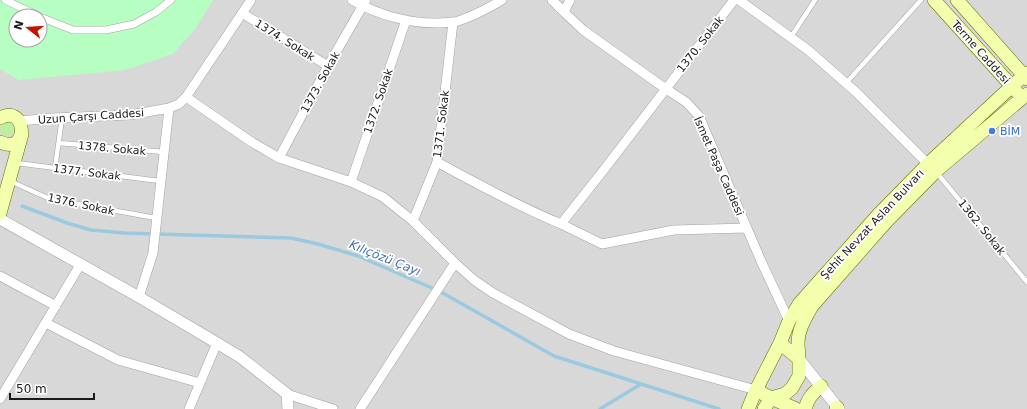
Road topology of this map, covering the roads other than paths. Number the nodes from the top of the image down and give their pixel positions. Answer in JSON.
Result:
{"nodes":[{"id":1,"x":5,"y":0,"type":"edge"},
{"id":2,"x":171,"y":0,"type":"edge"},
{"id":3,"x":251,"y":0,"type":"edge"},
{"id":4,"x":352,"y":0,"type":"edge"},
{"id":5,"x":502,"y":0,"type":"edge"},
{"id":6,"x":552,"y":0,"type":"edge"},
{"id":7,"x":570,"y":0,"type":"edge"},
{"id":8,"x":734,"y":0,"type":"edge"},
{"id":9,"x":738,"y":0,"type":"edge"},
{"id":10,"x":815,"y":0,"type":"edge"},
{"id":11,"x":921,"y":0,"type":"edge"},
{"id":12,"x":934,"y":0,"type":"edge"},
{"id":13,"x":957,"y":0,"type":"edge"},
{"id":14,"x":364,"y":3,"type":"edge"},
{"id":15,"x":22,"y":8,"type":"edge"},
{"id":16,"x":564,"y":12,"type":"junction"},
{"id":17,"x":242,"y":13,"type":"junction"},
{"id":18,"x":48,"y":20,"type":"edge"},
{"id":19,"x":406,"y":20,"type":"junction"},
{"id":20,"x":453,"y":22,"type":"junction"},
{"id":21,"x":791,"y":37,"type":"junction"},
{"id":22,"x":328,"y":66,"type":"junction"},
{"id":23,"x":1026,"y":76,"type":"edge"},
{"id":24,"x":846,"y":83,"type":"junction"},
{"id":25,"x":1012,"y":86,"type":"junction"},
{"id":26,"x":666,"y":89,"type":"junction"},
{"id":27,"x":186,"y":97,"type":"junction"},
{"id":28,"x":1025,"y":99,"type":"edge"},
{"id":29,"x":169,"y":108,"type":"junction"},
{"id":30,"x":1,"y":116,"type":"edge"},
{"id":31,"x":62,"y":118,"type":"junction"},
{"id":32,"x":21,"y":128,"type":"junction"},
{"id":33,"x":0,"y":142,"type":"edge"},
{"id":34,"x":59,"y":143,"type":"junction"},
{"id":35,"x":164,"y":152,"type":"junction"},
{"id":36,"x":279,"y":158,"type":"junction"},
{"id":37,"x":437,"y":162,"type":"junction"},
{"id":38,"x":14,"y":163,"type":"junction"},
{"id":39,"x":55,"y":168,"type":"junction"},
{"id":40,"x":932,"y":168,"type":"junction"},
{"id":41,"x":9,"y":180,"type":"junction"},
{"id":42,"x":160,"y":181,"type":"junction"},
{"id":43,"x":351,"y":182,"type":"junction"},
{"id":44,"x":0,"y":213,"type":"edge"},
{"id":45,"x":156,"y":218,"type":"junction"},
{"id":46,"x":0,"y":219,"type":"edge"},
{"id":47,"x":413,"y":221,"type":"junction"},
{"id":48,"x":561,"y":224,"type":"junction"},
{"id":49,"x":747,"y":228,"type":"junction"},
{"id":50,"x":455,"y":263,"type":"junction"},
{"id":51,"x":80,"y":265,"type":"junction"},
{"id":52,"x":0,"y":276,"type":"edge"},
{"id":53,"x":1027,"y":282,"type":"edge"},
{"id":54,"x":139,"y":297,"type":"junction"},
{"id":55,"x":56,"y":306,"type":"junction"},
{"id":56,"x":788,"y":321,"type":"junction"},
{"id":57,"x":46,"y":323,"type":"junction"},
{"id":58,"x":217,"y":343,"type":"junction"},
{"id":59,"x":780,"y":344,"type":"junction"},
{"id":60,"x":799,"y":359,"type":"junction"},
{"id":61,"x":200,"y":383,"type":"junction"},
{"id":62,"x":821,"y":386,"type":"junction"},
{"id":63,"x":288,"y":394,"type":"junction"},
{"id":64,"x":0,"y":399,"type":"edge"},
{"id":65,"x":752,"y":400,"type":"edge"},
{"id":66,"x":767,"y":405,"type":"edge"},
{"id":67,"x":837,"y":408,"type":"edge"},
{"id":68,"x":189,"y":409,"type":"edge"},
{"id":69,"x":288,"y":409,"type":"edge"},
{"id":70,"x":333,"y":409,"type":"edge"},
{"id":71,"x":360,"y":409,"type":"edge"},
{"id":72,"x":796,"y":409,"type":"edge"},
{"id":73,"x":805,"y":409,"type":"edge"}],
"edges":[{"from":1,"to":15,"type":"street"},
{"from":2,"to":18,"type":"street"},
{"from":3,"to":17,"type":"street","name":"Uzun Çarşı Caddesi"},
{"from":4,"to":14,"type":"street"},
{"from":5,"to":20,"type":"street"},
{"from":6,"to":16,"type":"street","name":"İsmet Paşa Caddesi"},
{"from":7,"to":16,"type":"street"},
{"from":8,"to":26,"type":"street","name":"1370. Sokak"},
{"from":9,"to":21,"type":"street"},
{"from":10,"to":21,"type":"lane"},
{"from":11,"to":24,"type":"lane"},
{"from":12,"to":25,"type":"main road","name":"Terme Caddesi"},
{"from":13,"to":23,"type":"main road","name":"Terme Caddesi"},
{"from":14,"to":19,"type":"street"},
{"from":14,"to":22,"type":"street","name":"1373. Sokak"},
{"from":16,"to":26,"type":"street","name":"İsmet Paşa Caddesi"},
{"from":17,"to":22,"type":"street","name":"1374. Sokak"},
{"from":17,"to":27,"type":"street","name":"Uzun Çarşı Caddesi"},
{"from":19,"to":20,"type":"street"},
{"from":19,"to":43,"type":"street","name":"1372. Sokak"},
{"from":20,"to":37,"type":"street","name":"1371. Sokak"},
{"from":21,"to":24,"type":"street"},
{"from":22,"to":36,"type":"street","name":"1373. Sokak"},
{"from":23,"to":25,"type":"main road","name":"Şehit Nevzat Aslan Bulvarı"},
{"from":24,"to":40,"type":"street"},
{"from":25,"to":28,"type":"main road","name":"Terme Caddesi"},
{"from":25,"to":40,"type":"main road","name":"Şehit Nevzat Aslan Bulvarı"},
{"from":26,"to":48,"type":"street","name":"1370. Sokak"},
{"from":26,"to":49,"type":"street","name":"İsmet Paşa Caddesi"},
{"from":27,"to":29,"type":"street","name":"Uzun Çarşı Caddesi"},
{"from":27,"to":36,"type":"street"},
{"from":28,"to":40,"type":"main road","name":"Şehit Nevzat Aslan Bulvarı"},
{"from":29,"to":31,"type":"street","name":"Uzun Çarşı Caddesi"},
{"from":29,"to":35,"type":"street"},
{"from":30,"to":32,"type":"main road"},
{"from":31,"to":32,"type":"street","name":"Uzun Çarşı Caddesi"},
{"from":31,"to":34,"type":"lane"},
{"from":32,"to":33,"type":"main road"},
{"from":32,"to":38,"type":"main road"},
{"from":34,"to":35,"type":"lane","name":"1378. Sokak"},
{"from":34,"to":39,"type":"lane"},
{"from":35,"to":42,"type":"street"},
{"from":36,"to":43,"type":"street"},
{"from":37,"to":47,"type":"street","name":"1371. Sokak"},
{"from":37,"to":48,"type":"street"},
{"from":38,"to":39,"type":"lane","name":"1377. Sokak"},
{"from":38,"to":41,"type":"main road"},
{"from":39,"to":42,"type":"lane","name":"1377. Sokak"},
{"from":40,"to":53,"type":"lane","name":"1362. Sokak"},
{"from":40,"to":56,"type":"main road","name":"Şehit Nevzat Aslan Bulvarı"},
{"from":40,"to":60,"type":"main road","name":"Şehit Nevzat Aslan Bulvarı"},
{"from":41,"to":44,"type":"main road"},
{"from":41,"to":45,"type":"lane","name":"1376. Sokak"},
{"from":42,"to":45,"type":"street"},
{"from":43,"to":47,"type":"street"},
{"from":45,"to":54,"type":"street"},
{"from":46,"to":51,"type":"street"},
{"from":47,"to":50,"type":"street"},
{"from":48,"to":49,"type":"street"},
{"from":49,"to":56,"type":"street","name":"İsmet Paşa Caddesi"},
{"from":50,"to":65,"type":"street"},
{"from":50,"to":71,"type":"street"},
{"from":51,"to":54,"type":"street"},
{"from":51,"to":55,"type":"street"},
{"from":52,"to":55,"type":"street"},
{"from":54,"to":58,"type":"street"},
{"from":55,"to":57,"type":"street"},
{"from":56,"to":59,"type":"main road","name":"Şehit Nevzat Aslan Bulvarı"},
{"from":57,"to":61,"type":"street"},
{"from":57,"to":64,"type":"street"},
{"from":58,"to":61,"type":"street"},
{"from":58,"to":63,"type":"street"},
{"from":59,"to":60,"type":"main road"},
{"from":59,"to":65,"type":"main road","name":"Şehit Nevzat Aslan Bulvarı"},
{"from":60,"to":62,"type":"street"},
{"from":60,"to":66,"type":"main road","name":"Şehit Nevzat Aslan Bulvarı"},
{"from":61,"to":68,"type":"street"},
{"from":62,"to":67,"type":"street"},
{"from":62,"to":73,"type":"main road"},
{"from":63,"to":69,"type":"street"},
{"from":63,"to":70,"type":"street"},
{"from":65,"to":66,"type":"main road"},
{"from":66,"to":72,"type":"main road"}]}
